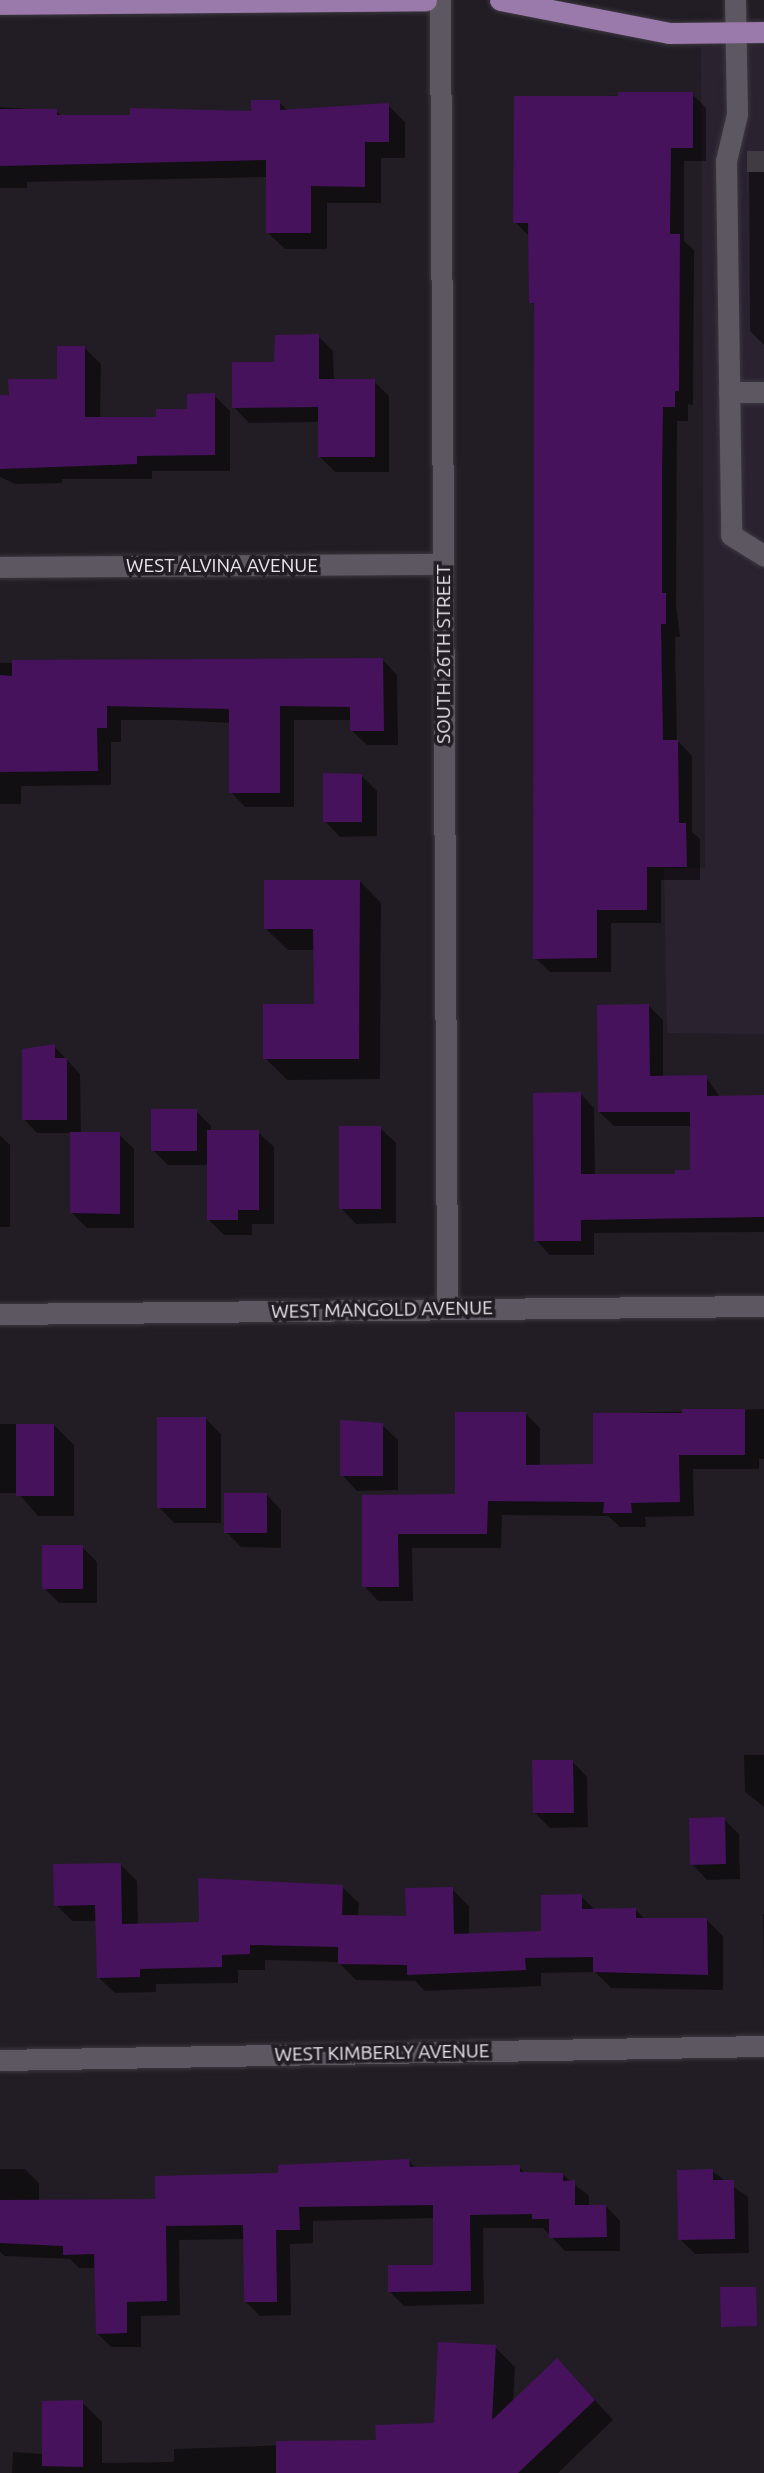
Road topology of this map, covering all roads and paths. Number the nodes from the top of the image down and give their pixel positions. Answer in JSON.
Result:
{"nodes":[{"id":1,"x":426,"y":0,"type":"edge"},
{"id":2,"x":440,"y":0,"type":"edge"},
{"id":3,"x":500,"y":0,"type":"edge"},
{"id":4,"x":735,"y":0,"type":"edge"},
{"id":5,"x":0,"y":4,"type":"edge"},
{"id":6,"x":736,"y":33,"type":"junction"},
{"id":7,"x":764,"y":33,"type":"edge"},
{"id":8,"x":726,"y":161,"type":"junction"},
{"id":9,"x":747,"y":162,"type":"tunnel mouth"},
{"id":10,"x":729,"y":392,"type":"junction"},
{"id":11,"x":764,"y":392,"type":"edge"},
{"id":12,"x":764,"y":556,"type":"edge"},
{"id":13,"x":443,"y":564,"type":"junction"},
{"id":14,"x":0,"y":568,"type":"edge"},
{"id":15,"x":764,"y":1306,"type":"edge"},
{"id":16,"x":447,"y":1309,"type":"junction"},
{"id":17,"x":0,"y":1314,"type":"edge"},
{"id":18,"x":764,"y":2046,"type":"edge"},
{"id":19,"x":0,"y":2060,"type":"edge"}],
"edges":[{"from":1,"to":5,"type":"main road"},
{"from":2,"to":13,"type":"street","name":"SOUTH 26TH STREET"},
{"from":3,"to":6,"type":"main road"},
{"from":4,"to":6,"type":"street"},
{"from":6,"to":7,"type":"main road"},
{"from":6,"to":8,"type":"street"},
{"from":8,"to":9,"type":"street"},
{"from":8,"to":10,"type":"street"},
{"from":10,"to":11,"type":"street"},
{"from":10,"to":12,"type":"street"},
{"from":13,"to":14,"type":"street","name":"WEST ALVINA AVENUE"},
{"from":13,"to":16,"type":"street","name":"SOUTH 26TH STREET"},
{"from":15,"to":16,"type":"street","name":"WEST MANGOLD AVENUE"},
{"from":16,"to":17,"type":"street","name":"WEST MANGOLD AVENUE"},
{"from":18,"to":19,"type":"street","name":"WEST KIMBERLY AVENUE"}]}
